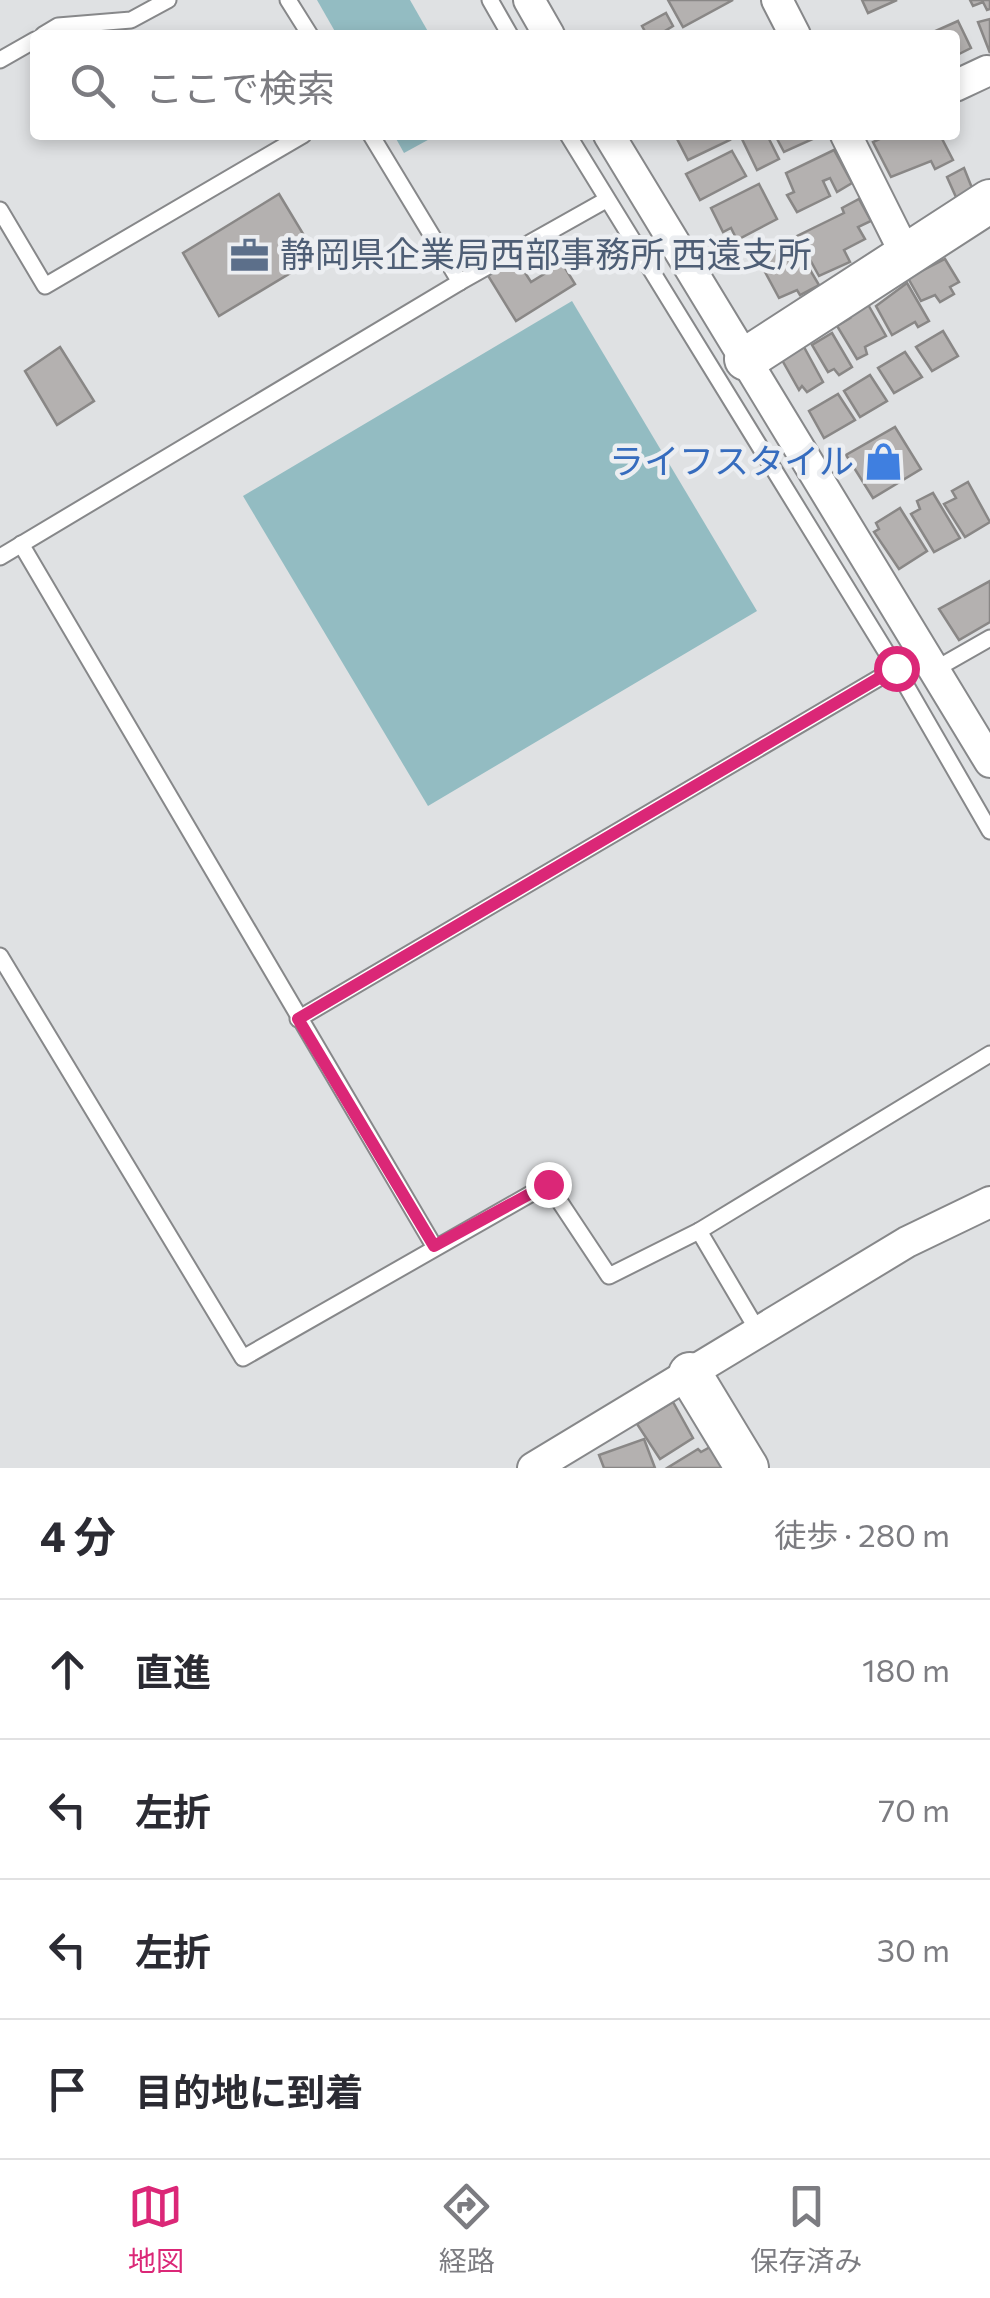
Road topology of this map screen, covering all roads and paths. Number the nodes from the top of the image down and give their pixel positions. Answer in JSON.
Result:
{"nodes":[{"id":1,"x":168,"y":0,"type":"edge"},
{"id":2,"x":288,"y":0,"type":"edge"},
{"id":3,"x":490,"y":0,"type":"edge"},
{"id":4,"x":529,"y":0,"type":"edge"},
{"id":5,"x":777,"y":0,"type":"edge"},
{"id":6,"x":51,"y":30,"type":"edge"},
{"id":7,"x":307,"y":30,"type":"edge"},
{"id":8,"x":507,"y":30,"type":"edge"},
{"id":9,"x":546,"y":30,"type":"edge"},
{"id":10,"x":792,"y":30,"type":"edge"},
{"id":11,"x":30,"y":43,"type":"edge"},
{"id":12,"x":0,"y":60,"type":"edge"},
{"id":13,"x":986,"y":71,"type":"dead end"},
{"id":14,"x":960,"y":84,"type":"edge"},
{"id":15,"x":294,"y":140,"type":"edge"},
{"id":16,"x":373,"y":140,"type":"edge"},
{"id":17,"x":571,"y":140,"type":"edge"},
{"id":18,"x":613,"y":140,"type":"edge"},
{"id":19,"x":852,"y":140,"type":"edge"},
{"id":20,"x":606,"y":200,"type":"junction"},
{"id":21,"x":990,"y":201,"type":"edge"},
{"id":22,"x":0,"y":210,"type":"edge"},
{"id":23,"x":906,"y":255,"type":"junction"},
{"id":24,"x":460,"y":282,"type":"junction"},
{"id":25,"x":746,"y":358,"type":"junction"},
{"id":26,"x":22,"y":544,"type":"junction"},
{"id":27,"x":0,"y":556,"type":"edge"},
{"id":28,"x":990,"y":638,"type":"edge"},
{"id":29,"x":896,"y":668,"type":"junction"},
{"id":30,"x":934,"y":670,"type":"junction"},
{"id":31,"x":990,"y":762,"type":"edge"},
{"id":32,"x":990,"y":831,"type":"edge"},
{"id":33,"x":0,"y":956,"type":"edge"},
{"id":34,"x":298,"y":1019,"type":"junction"},
{"id":35,"x":990,"y":1054,"type":"edge"},
{"id":36,"x":990,"y":1202,"type":"edge"},
{"id":37,"x":699,"y":1231,"type":"junction"},
{"id":38,"x":434,"y":1246,"type":"junction"},
{"id":39,"x":758,"y":1331,"type":"junction"},
{"id":40,"x":690,"y":1374,"type":"junction"},
{"id":41,"x":532,"y":1468,"type":"edge"},
{"id":42,"x":747,"y":1468,"type":"edge"}],
"edges":[{"from":1,"to":6,"type":"lane"},
{"from":2,"to":7,"type":"lane"},
{"from":3,"to":8,"type":"lane"},
{"from":4,"to":9,"type":"street"},
{"from":5,"to":10,"type":"street"},
{"from":11,"to":12,"type":"lane"},
{"from":13,"to":14,"type":"street"},
{"from":15,"to":22,"type":"lane"},
{"from":16,"to":24,"type":"lane"},
{"from":17,"to":20,"type":"lane"},
{"from":18,"to":25,"type":"street"},
{"from":19,"to":23,"type":"street"},
{"from":20,"to":24,"type":"lane"},
{"from":20,"to":29,"type":"lane"},
{"from":21,"to":23,"type":"street"},
{"from":23,"to":25,"type":"street"},
{"from":24,"to":26,"type":"lane"},
{"from":25,"to":30,"type":"street"},
{"from":26,"to":27,"type":"lane"},
{"from":26,"to":34,"type":"lane"},
{"from":28,"to":30,"type":"lane"},
{"from":29,"to":32,"type":"lane"},
{"from":29,"to":34,"type":"lane"},
{"from":30,"to":31,"type":"street"},
{"from":33,"to":38,"type":"lane"},
{"from":34,"to":38,"type":"lane"},
{"from":35,"to":37,"type":"lane"},
{"from":36,"to":39,"type":"street"},
{"from":37,"to":38,"type":"lane"},
{"from":37,"to":39,"type":"lane"},
{"from":39,"to":40,"type":"street"},
{"from":40,"to":41,"type":"street"},
{"from":40,"to":42,"type":"street"}]}
